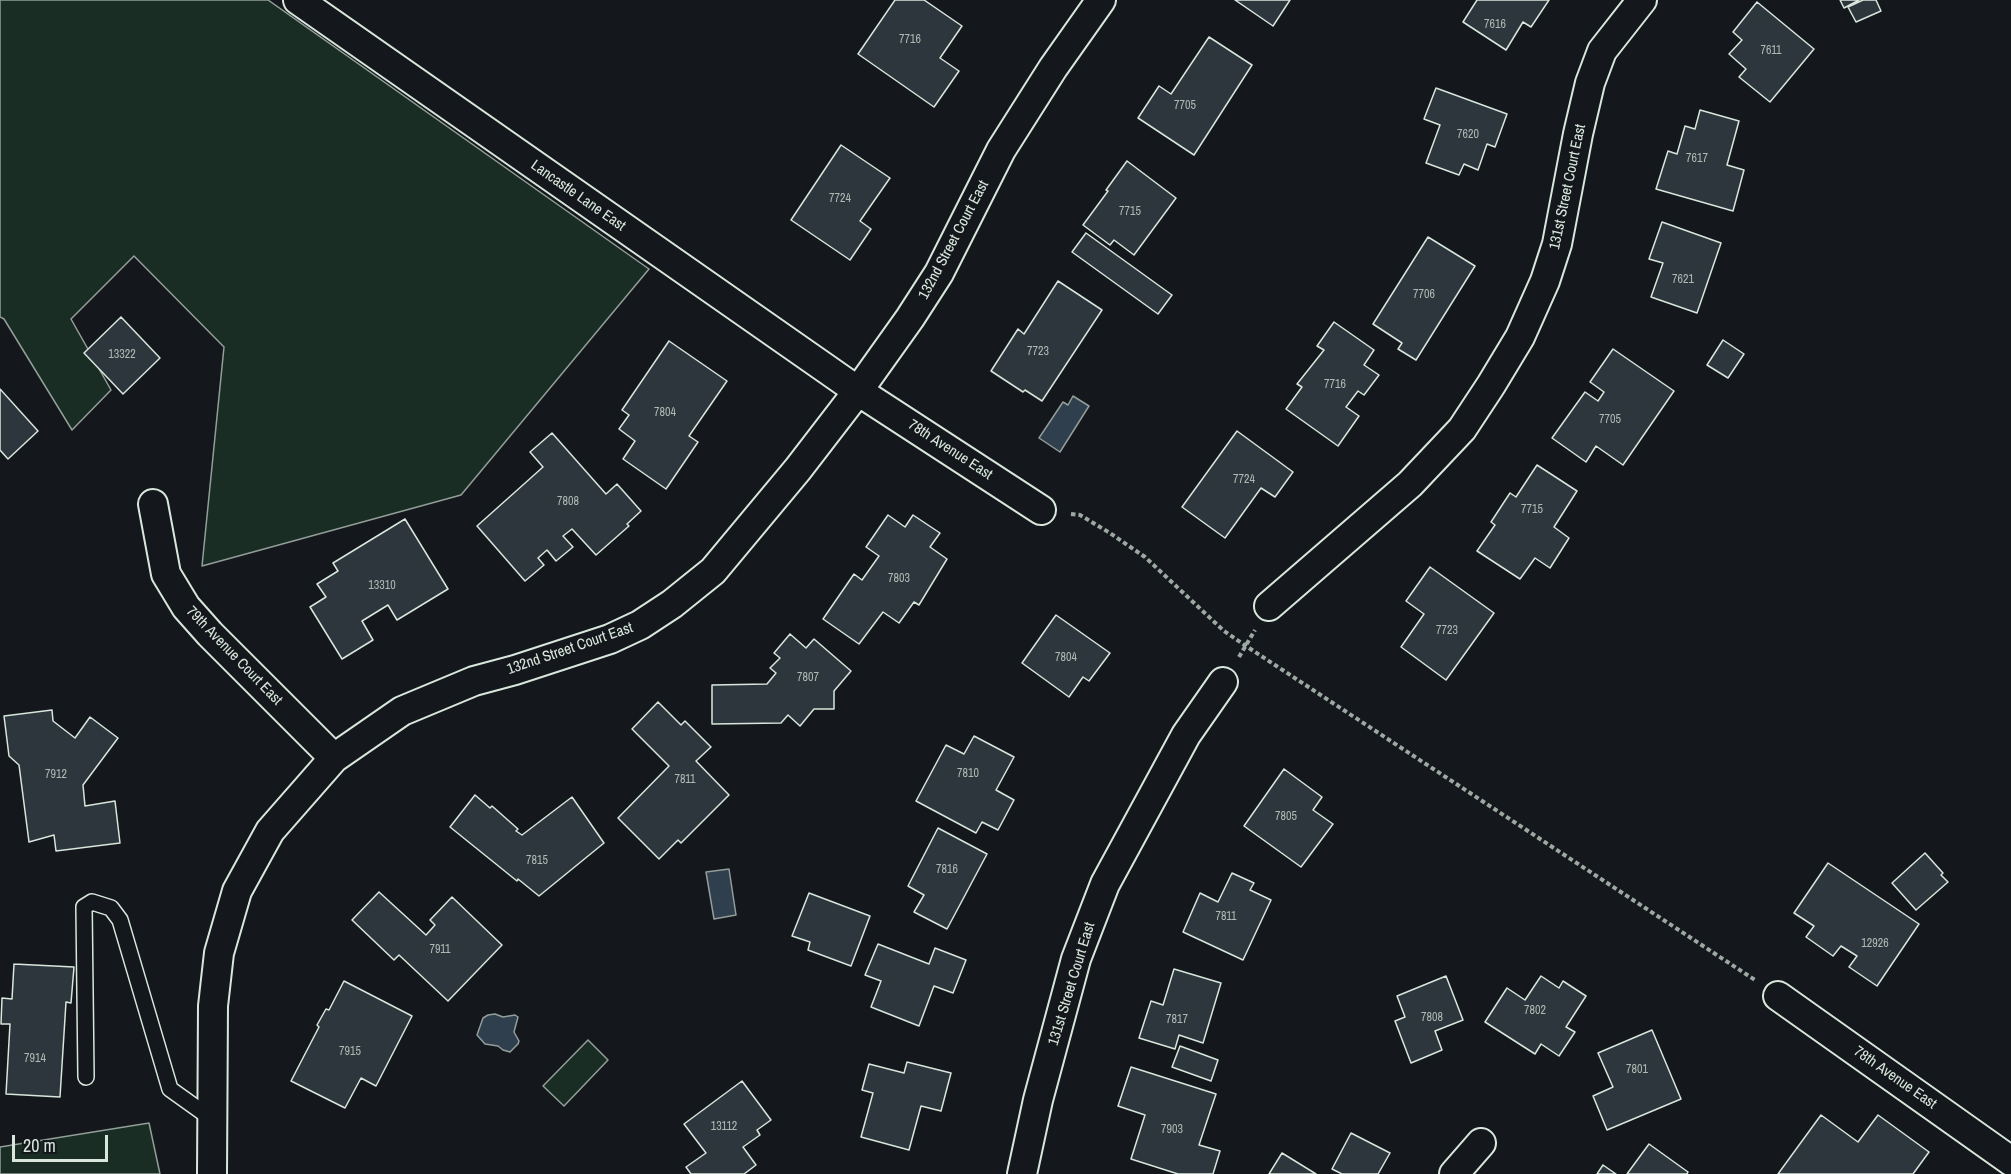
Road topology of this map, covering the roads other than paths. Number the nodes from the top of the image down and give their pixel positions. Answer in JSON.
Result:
{"nodes":[{"id":1,"x":298,"y":0,"type":"edge"},
{"id":2,"x":1101,"y":0,"type":"edge"},
{"id":3,"x":1642,"y":0,"type":"edge"},
{"id":4,"x":858,"y":391,"type":"junction"},
{"id":5,"x":153,"y":504,"type":"dead end"},
{"id":6,"x":1041,"y":510,"type":"road end"},
{"id":7,"x":1269,"y":606,"type":"road end"},
{"id":8,"x":1223,"y":682,"type":"road end"},
{"id":9,"x":334,"y":758,"type":"junction"},
{"id":10,"x":1778,"y":996,"type":"road end"},
{"id":11,"x":86,"y":1077,"type":"dead end"},
{"id":12,"x":212,"y":1119,"type":"junction"},
{"id":13,"x":1480,"y":1143,"type":"dead end"},
{"id":14,"x":2011,"y":1161,"type":"edge"},
{"id":15,"x":212,"y":1174,"type":"edge"},
{"id":16,"x":1022,"y":1174,"type":"edge"},
{"id":17,"x":1454,"y":1174,"type":"edge"}],
"edges":[{"from":1,"to":4,"type":"street","name":"Lancastle Lane East"},
{"from":2,"to":4,"type":"street","name":"132nd Street Court East"},
{"from":3,"to":7,"type":"street","name":"131st Street Court East"},
{"from":4,"to":6,"type":"street","name":"78th Avenue East"},
{"from":4,"to":9,"type":"street","name":"132nd Street Court East"},
{"from":5,"to":9,"type":"street","name":"79th Avenue Court East"},
{"from":8,"to":16,"type":"street","name":"131st Street Court East"},
{"from":9,"to":12,"type":"street","name":"132nd Street Court East"},
{"from":10,"to":14,"type":"street","name":"78th Avenue East"},
{"from":11,"to":12,"type":"lane"},
{"from":12,"to":15,"type":"street","name":"132nd Street Court East"},
{"from":13,"to":17,"type":"street"}]}
